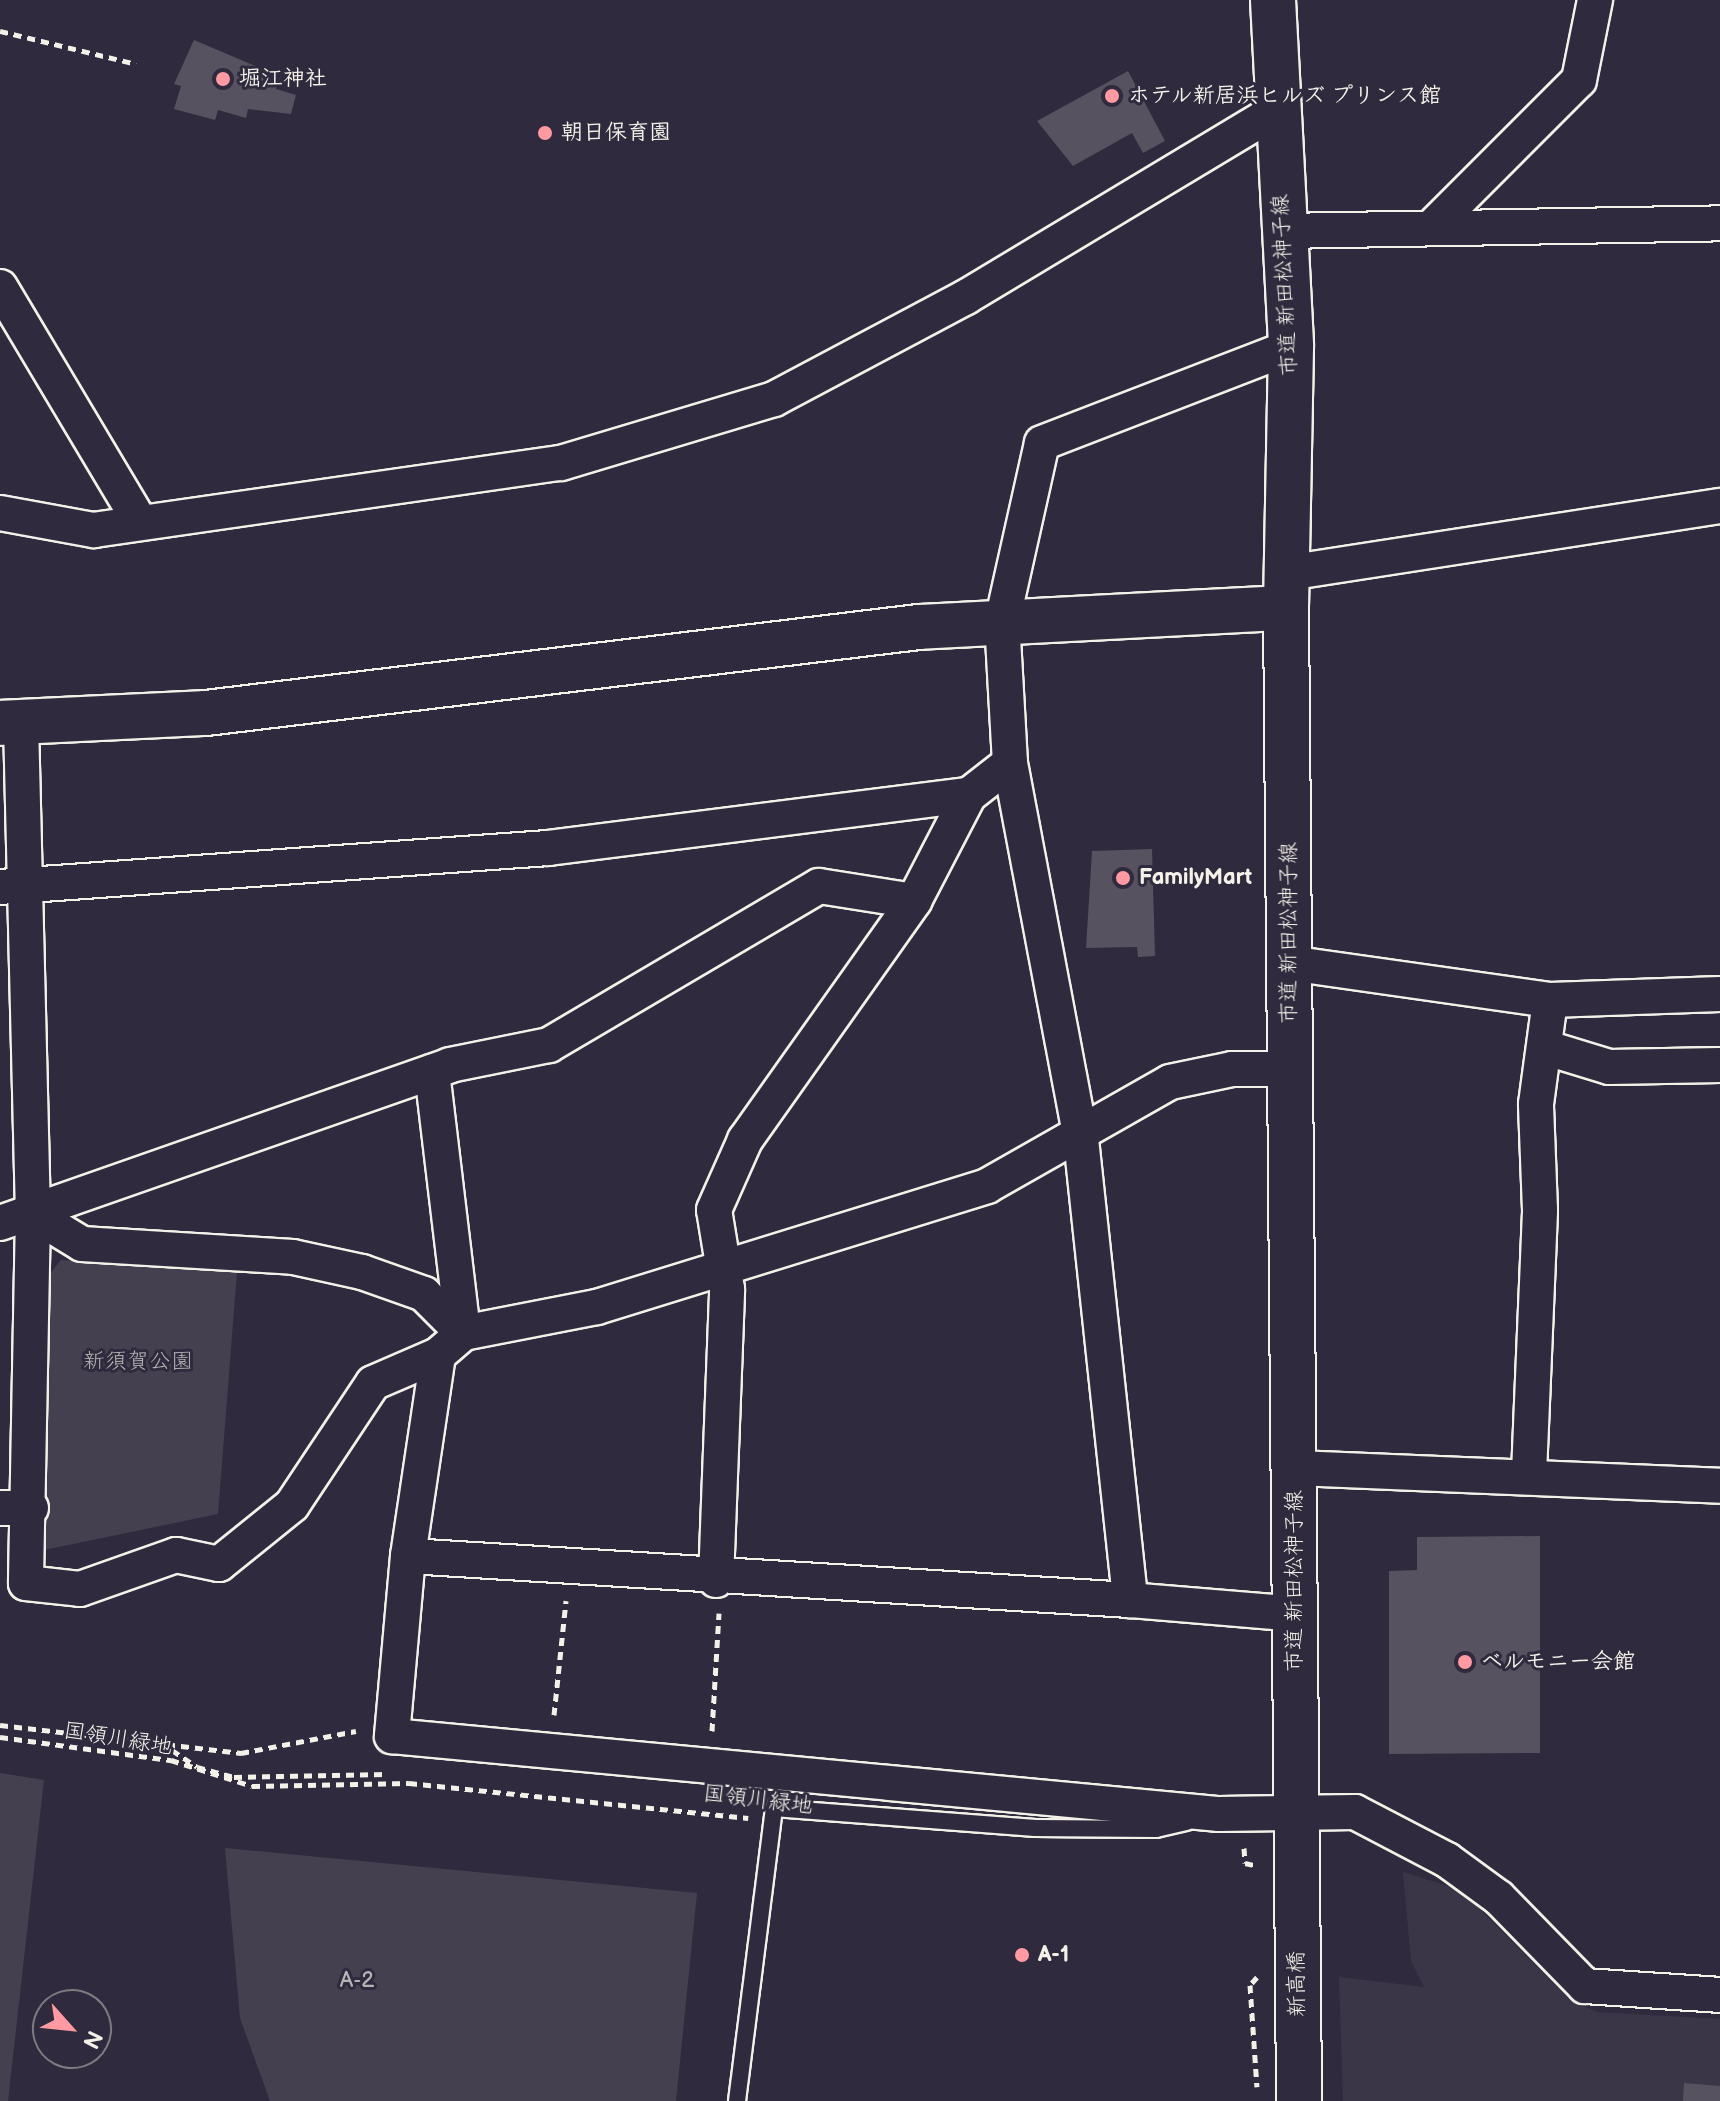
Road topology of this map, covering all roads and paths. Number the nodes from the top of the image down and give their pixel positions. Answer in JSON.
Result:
{"nodes":[{"id":1,"x":1273,"y":0,"type":"edge"},
{"id":2,"x":1595,"y":0,"type":"edge"},
{"id":3,"x":0,"y":31,"type":"edge"},
{"id":4,"x":136,"y":64,"type":"dead end"},
{"id":5,"x":1276,"y":111,"type":"junction"},
{"id":6,"x":1720,"y":223,"type":"edge"},
{"id":7,"x":1433,"y":226,"type":"junction"},
{"id":8,"x":1282,"y":231,"type":"junction"},
{"id":9,"x":0,"y":287,"type":"edge"},
{"id":10,"x":1291,"y":347,"type":"junction"},
{"id":11,"x":1720,"y":506,"type":"edge"},
{"id":12,"x":0,"y":513,"type":"edge"},
{"id":13,"x":140,"y":522,"type":"junction"},
{"id":14,"x":1287,"y":591,"type":"junction"},
{"id":15,"x":1002,"y":622,"type":"junction"},
{"id":16,"x":10,"y":723,"type":"edge"},
{"id":17,"x":1010,"y":763,"type":"junction"},
{"id":18,"x":969,"y":795,"type":"junction"},
{"id":19,"x":12,"y":885,"type":"edge"},
{"id":20,"x":914,"y":901,"type":"junction"},
{"id":21,"x":1289,"y":963,"type":"junction"},
{"id":22,"x":1720,"y":994,"type":"edge"},
{"id":23,"x":1550,"y":1000,"type":"junction"},
{"id":24,"x":1547,"y":1048,"type":"junction"},
{"id":25,"x":1720,"y":1065,"type":"edge"},
{"id":26,"x":1290,"y":1069,"type":"junction"},
{"id":27,"x":432,"y":1072,"type":"junction"},
{"id":28,"x":1081,"y":1139,"type":"junction"},
{"id":29,"x":33,"y":1214,"type":"junction"},
{"id":30,"x":0,"y":1223,"type":"edge"},
{"id":31,"x":720,"y":1269,"type":"junction"},
{"id":32,"x":463,"y":1333,"type":"junction"},
{"id":33,"x":438,"y":1355,"type":"junction"},
{"id":34,"x":1295,"y":1468,"type":"junction"},
{"id":35,"x":1529,"y":1474,"type":"junction"},
{"id":36,"x":1720,"y":1486,"type":"edge"},
{"id":37,"x":15,"y":1508,"type":"edge"},
{"id":38,"x":408,"y":1556,"type":"junction"},
{"id":39,"x":569,"y":1568,"type":"junction"},
{"id":40,"x":718,"y":1580,"type":"junction"},
{"id":41,"x":1130,"y":1600,"type":"junction"},
{"id":42,"x":1295,"y":1614,"type":"junction"},
{"id":43,"x":553,"y":1723,"type":"dead end"},
{"id":44,"x":0,"y":1725,"type":"edge"},
{"id":45,"x":392,"y":1736,"type":"junction"},
{"id":46,"x":0,"y":1737,"type":"edge"},
{"id":47,"x":712,"y":1741,"type":"dead end"},
{"id":48,"x":1297,"y":1812,"type":"junction"},
{"id":49,"x":1219,"y":1814,"type":"junction"},
{"id":50,"x":773,"y":1819,"type":"junction"},
{"id":51,"x":1231,"y":1846,"type":"dead end"},
{"id":52,"x":1278,"y":1874,"type":"junction"},
{"id":53,"x":1260,"y":1959,"type":"dead end"},
{"id":54,"x":1720,"y":1995,"type":"edge"},
{"id":55,"x":1281,"y":2097,"type":"edge"},
{"id":56,"x":737,"y":2101,"type":"edge"}],
"edges":[{"from":1,"to":5,"type":"street","name":"市道 新田松神子線"},
{"from":2,"to":7,"type":"street"},
{"from":3,"to":4,"type":"path"},
{"from":5,"to":8,"type":"street","name":"市道 新田松神子線"},
{"from":5,"to":13,"type":"street"},
{"from":6,"to":7,"type":"street"},
{"from":7,"to":8,"type":"street"},
{"from":8,"to":10,"type":"street","name":"市道 新田松神子線"},
{"from":9,"to":13,"type":"street"},
{"from":10,"to":14,"type":"street","name":"市道 新田松神子線"},
{"from":10,"to":15,"type":"street"},
{"from":11,"to":14,"type":"street"},
{"from":12,"to":13,"type":"street"},
{"from":14,"to":15,"type":"street"},
{"from":14,"to":21,"type":"street","name":"市道 新田松神子線"},
{"from":15,"to":16,"type":"street"},
{"from":15,"to":17,"type":"street"},
{"from":16,"to":19,"type":"street"},
{"from":17,"to":18,"type":"street"},
{"from":17,"to":28,"type":"street"},
{"from":18,"to":19,"type":"street"},
{"from":18,"to":20,"type":"street"},
{"from":19,"to":29,"type":"street"},
{"from":20,"to":27,"type":"street"},
{"from":20,"to":31,"type":"street"},
{"from":21,"to":23,"type":"street"},
{"from":21,"to":26,"type":"street","name":"市道 新田松神子線"},
{"from":22,"to":23,"type":"street"},
{"from":23,"to":24,"type":"street"},
{"from":24,"to":25,"type":"street"},
{"from":24,"to":35,"type":"street"},
{"from":26,"to":28,"type":"street"},
{"from":26,"to":34,"type":"street","name":"市道 新田松神子線"},
{"from":27,"to":29,"type":"street"},
{"from":27,"to":32,"type":"street"},
{"from":28,"to":31,"type":"street"},
{"from":28,"to":41,"type":"street"},
{"from":29,"to":30,"type":"street"},
{"from":29,"to":32,"type":"street"},
{"from":29,"to":37,"type":"street"},
{"from":31,"to":32,"type":"street"},
{"from":31,"to":40,"type":"street"},
{"from":32,"to":33,"type":"street"},
{"from":33,"to":37,"type":"street"},
{"from":33,"to":38,"type":"street"},
{"from":34,"to":35,"type":"street"},
{"from":34,"to":42,"type":"street","name":"市道 新田松神子線"},
{"from":35,"to":36,"type":"street"},
{"from":38,"to":39,"type":"street"},
{"from":38,"to":45,"type":"street"},
{"from":39,"to":40,"type":"street"},
{"from":39,"to":43,"type":"path"},
{"from":40,"to":41,"type":"street"},
{"from":40,"to":47,"type":"path"},
{"from":41,"to":42,"type":"street"},
{"from":42,"to":48,"type":"street","name":"市道 新田松神子線"},
{"from":44,"to":45,"type":"path"},
{"from":45,"to":49,"type":"street"},
{"from":46,"to":50,"type":"path","name":"国領川緑地"},
{"from":48,"to":49,"type":"street"},
{"from":48,"to":52,"type":"street","name":"市道 新田松神子線"},
{"from":48,"to":54,"type":"street"},
{"from":49,"to":50,"type":"lane"},
{"from":50,"to":56,"type":"lane"},
{"from":51,"to":52,"type":"path"},
{"from":52,"to":55,"type":"street","name":"新高橋"},
{"from":53,"to":55,"type":"path"}]}
